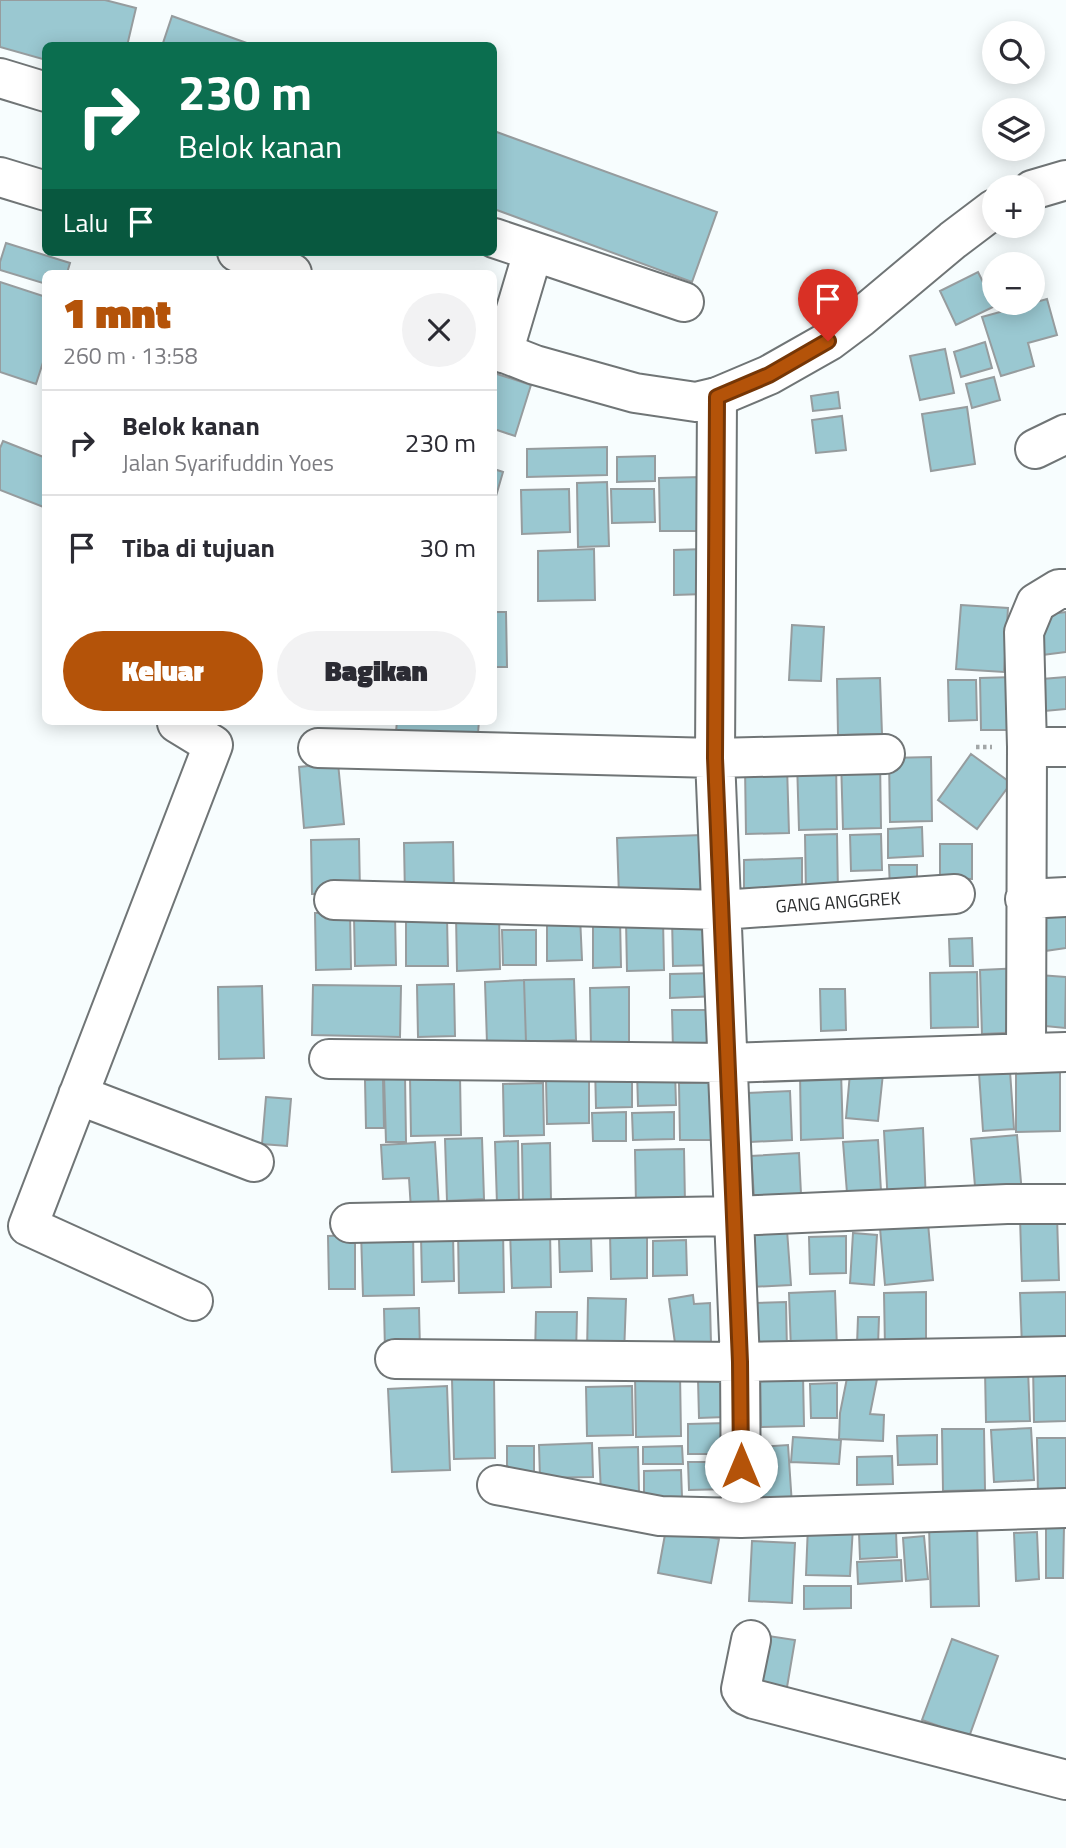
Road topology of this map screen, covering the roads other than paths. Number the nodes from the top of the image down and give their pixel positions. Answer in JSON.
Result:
{"nodes":[{"id":1,"x":0,"y":78,"type":"edge"},
{"id":2,"x":42,"y":91,"type":"edge"},
{"id":3,"x":0,"y":177,"type":"edge"},
{"id":4,"x":1066,"y":180,"type":"edge"},
{"id":5,"x":1045,"y":186,"type":"edge"},
{"id":6,"x":42,"y":190,"type":"edge"},
{"id":7,"x":982,"y":218,"type":"edge"},
{"id":8,"x":497,"y":239,"type":"edge"},
{"id":9,"x":533,"y":252,"type":"junction"},
{"id":10,"x":247,"y":256,"type":"edge"},
{"id":11,"x":284,"y":270,"type":"edge"},
{"id":12,"x":684,"y":302,"type":"dead end"},
{"id":13,"x":498,"y":351,"type":"edge"},
{"id":14,"x":717,"y":397,"type":"junction"},
{"id":15,"x":1066,"y":589,"type":"edge"},
{"id":16,"x":180,"y":725,"type":"edge"},
{"id":17,"x":1027,"y":747,"type":"junction"},
{"id":18,"x":1066,"y":747,"type":"edge"},
{"id":19,"x":318,"y":748,"type":"dead end"},
{"id":20,"x":885,"y":754,"type":"dead end"},
{"id":21,"x":715,"y":758,"type":"junction"},
{"id":22,"x":955,"y":894,"type":"dead end"},
{"id":23,"x":1066,"y":897,"type":"edge"},
{"id":24,"x":1025,"y":899,"type":"junction"},
{"id":25,"x":334,"y":900,"type":"dead end"},
{"id":26,"x":721,"y":910,"type":"junction"},
{"id":27,"x":1026,"y":1052,"type":"junction"},
{"id":28,"x":1066,"y":1052,"type":"edge"},
{"id":29,"x":329,"y":1059,"type":"dead end"},
{"id":30,"x":727,"y":1063,"type":"junction"},
{"id":31,"x":78,"y":1095,"type":"junction"},
{"id":32,"x":254,"y":1162,"type":"dead end"},
{"id":33,"x":1066,"y":1203,"type":"edge"},
{"id":34,"x":734,"y":1216,"type":"junction"},
{"id":35,"x":350,"y":1223,"type":"dead end"},
{"id":36,"x":193,"y":1301,"type":"dead end"},
{"id":37,"x":1066,"y":1356,"type":"edge"},
{"id":38,"x":395,"y":1359,"type":"dead end"},
{"id":39,"x":740,"y":1362,"type":"junction"},
{"id":40,"x":497,"y":1485,"type":"dead end"},
{"id":41,"x":1066,"y":1508,"type":"edge"},
{"id":42,"x":741,"y":1518,"type":"junction"},
{"id":43,"x":751,"y":1640,"type":"dead end"},
{"id":44,"x":1066,"y":1780,"type":"edge"}],
"edges":[{"from":1,"to":2,"type":"main road"},
{"from":3,"to":6,"type":"main road"},
{"from":4,"to":5,"type":"main road"},
{"from":7,"to":14,"type":"main road"},
{"from":8,"to":9,"type":"main road"},
{"from":9,"to":12,"type":"main road"},
{"from":9,"to":13,"type":"main road"},
{"from":10,"to":11,"type":"main road"},
{"from":13,"to":14,"type":"main road"},
{"from":14,"to":21,"type":"main road"},
{"from":15,"to":17,"type":"main road"},
{"from":16,"to":31,"type":"main road"},
{"from":17,"to":18,"type":"main road"},
{"from":17,"to":24,"type":"main road"},
{"from":19,"to":21,"type":"main road"},
{"from":20,"to":21,"type":"main road"},
{"from":21,"to":26,"type":"main road"},
{"from":22,"to":26,"type":"main road","name":"GANG ANGGREK"},
{"from":23,"to":24,"type":"main road"},
{"from":24,"to":27,"type":"main road"},
{"from":25,"to":26,"type":"main road","name":"GANG ANGGREK"},
{"from":26,"to":30,"type":"main road"},
{"from":27,"to":28,"type":"main road"},
{"from":27,"to":30,"type":"main road"},
{"from":29,"to":30,"type":"main road"},
{"from":30,"to":34,"type":"main road"},
{"from":31,"to":32,"type":"main road"},
{"from":31,"to":36,"type":"main road"},
{"from":33,"to":34,"type":"main road"},
{"from":34,"to":35,"type":"main road"},
{"from":34,"to":39,"type":"main road"},
{"from":37,"to":39,"type":"main road"},
{"from":38,"to":39,"type":"main road"},
{"from":39,"to":42,"type":"main road"},
{"from":40,"to":42,"type":"main road"},
{"from":41,"to":42,"type":"main road"},
{"from":43,"to":44,"type":"main road"}]}
